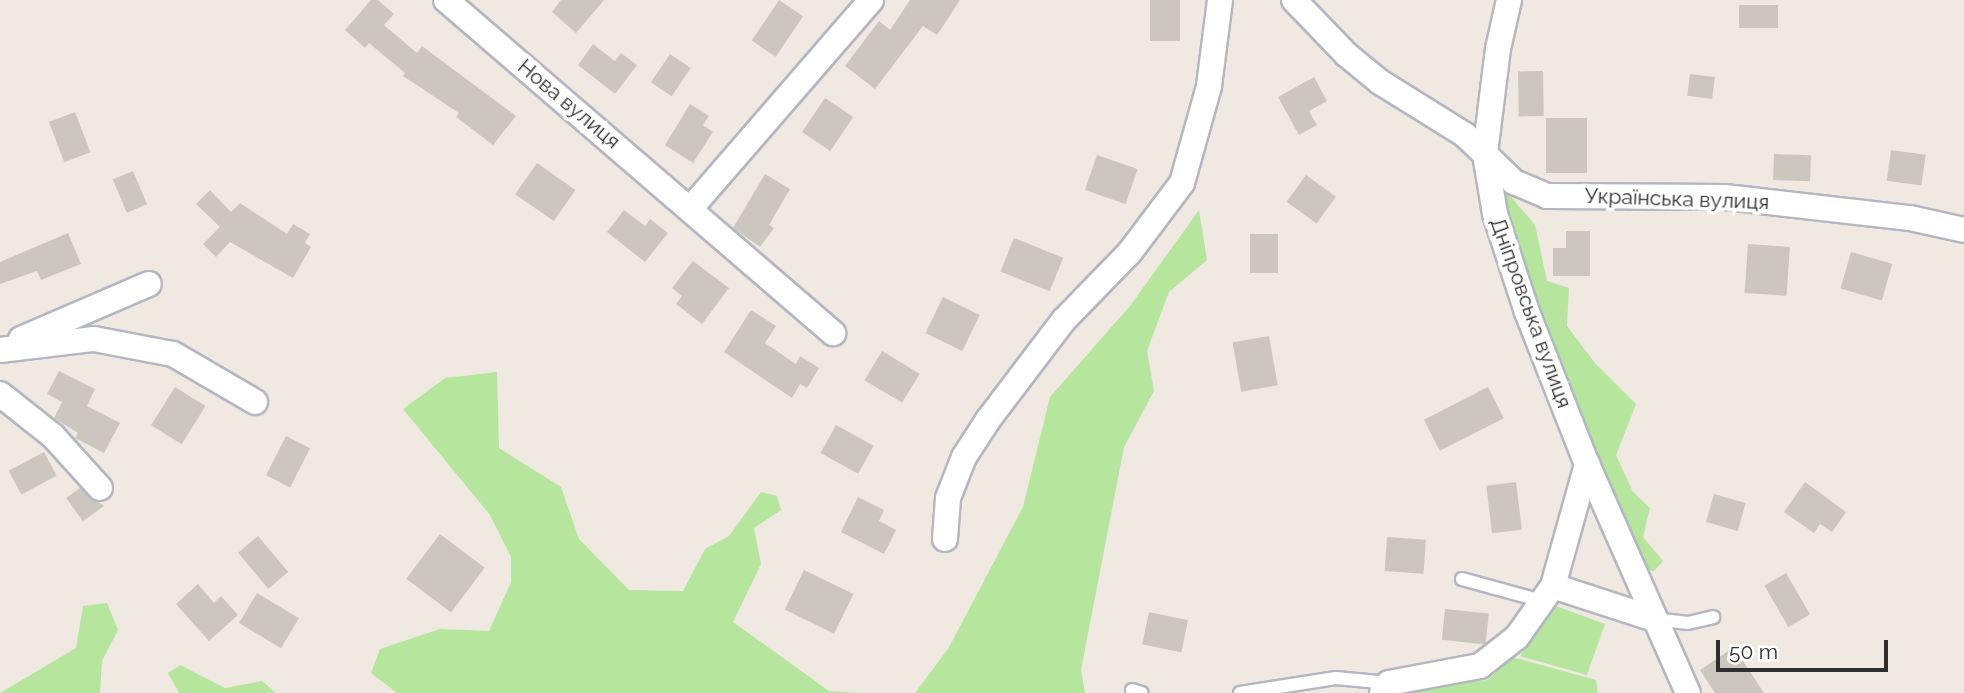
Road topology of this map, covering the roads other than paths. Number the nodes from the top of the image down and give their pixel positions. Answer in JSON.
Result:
{"nodes":[{"id":1,"x":446,"y":0,"type":"edge"},
{"id":2,"x":872,"y":0,"type":"edge"},
{"id":3,"x":1220,"y":0,"type":"edge"},
{"id":4,"x":1294,"y":0,"type":"edge"},
{"id":5,"x":1509,"y":0,"type":"edge"},
{"id":6,"x":1485,"y":154,"type":"junction"},
{"id":7,"x":691,"y":208,"type":"junction"},
{"id":8,"x":1964,"y":230,"type":"edge"},
{"id":9,"x":149,"y":284,"type":"dead end"},
{"id":10,"x":833,"y":333,"type":"dead end"},
{"id":11,"x":0,"y":349,"type":"edge"},
{"id":12,"x":0,"y":394,"type":"edge"},
{"id":13,"x":255,"y":402,"type":"dead end"},
{"id":14,"x":1587,"y":464,"type":"junction"},
{"id":15,"x":100,"y":488,"type":"dead end"},
{"id":16,"x":945,"y":539,"type":"dead end"},
{"id":17,"x":1462,"y":579,"type":"dead end"},
{"id":18,"x":1548,"y":593,"type":"junction"},
{"id":19,"x":1713,"y":617,"type":"dead end"},
{"id":20,"x":1654,"y":619,"type":"junction"},
{"id":21,"x":1386,"y":688,"type":"edge"},
{"id":22,"x":1240,"y":693,"type":"edge"},
{"id":23,"x":1688,"y":693,"type":"edge"}],
"edges":[{"from":1,"to":7,"type":"street","name":"Нова вулиця"},
{"from":2,"to":7,"type":"street"},
{"from":3,"to":16,"type":"street"},
{"from":4,"to":6,"type":"street"},
{"from":5,"to":6,"type":"street","name":"Дніпровська вулиця"},
{"from":6,"to":8,"type":"street","name":"Українська вулиця"},
{"from":6,"to":14,"type":"street","name":"Дніпровська вулиця"},
{"from":7,"to":10,"type":"street","name":"Нова вулиця"},
{"from":9,"to":11,"type":"street"},
{"from":11,"to":13,"type":"street"},
{"from":12,"to":15,"type":"street"},
{"from":14,"to":18,"type":"street"},
{"from":14,"to":20,"type":"street","name":"Дніпровська вулиця"},
{"from":17,"to":18,"type":"lane"},
{"from":18,"to":20,"type":"street"},
{"from":18,"to":21,"type":"street"},
{"from":19,"to":20,"type":"lane"},
{"from":20,"to":23,"type":"street","name":"Дніпровська вулиця"},
{"from":21,"to":22,"type":"lane"}]}
